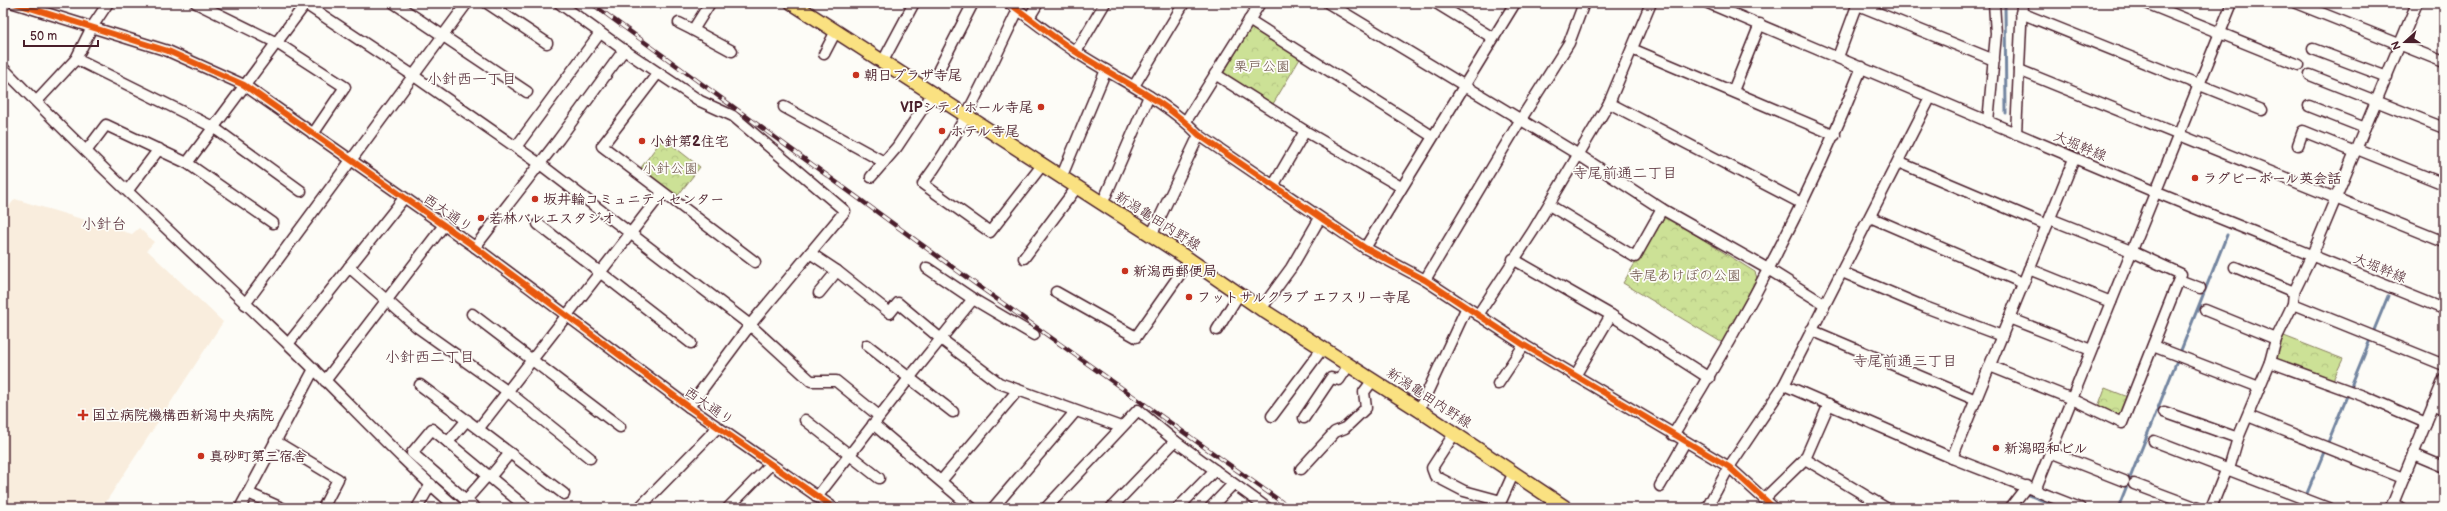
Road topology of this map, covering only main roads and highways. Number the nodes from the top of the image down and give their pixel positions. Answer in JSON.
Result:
{"nodes":[{"id":1,"x":792,"y":3,"type":"edge"},
{"id":2,"x":1566,"y":508,"type":"edge"}],
"edges":[{"from":1,"to":2,"type":"main road","name":"新潟亀田内野線"}]}
